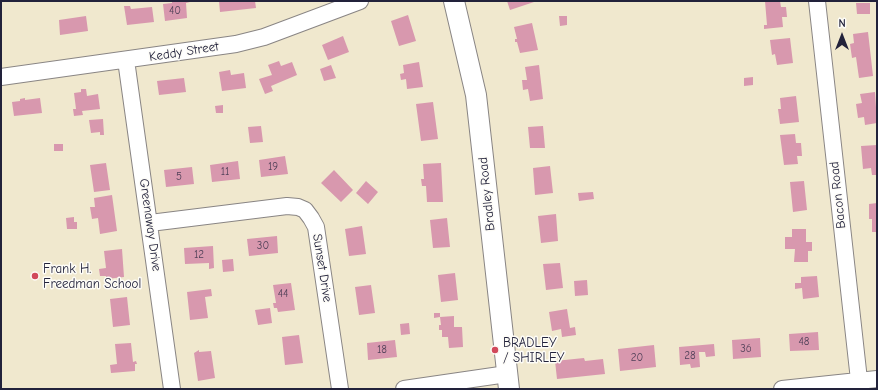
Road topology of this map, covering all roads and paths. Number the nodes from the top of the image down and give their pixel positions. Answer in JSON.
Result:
{"nodes":[{"id":1,"x":360,"y":1,"type":"edge"},
{"id":2,"x":454,"y":1,"type":"edge"},
{"id":3,"x":816,"y":1,"type":"edge"},
{"id":4,"x":126,"y":60,"type":"junction"},
{"id":5,"x":1,"y":77,"type":"edge"},
{"id":6,"x":150,"y":223,"type":"junction"},
{"id":7,"x":877,"y":379,"type":"edge"},
{"id":8,"x":508,"y":381,"type":"edge"},
{"id":9,"x":859,"y":385,"type":"edge"},
{"id":10,"x":172,"y":389,"type":"edge"},
{"id":11,"x":340,"y":389,"type":"edge"},
{"id":12,"x":404,"y":389,"type":"edge"},
{"id":13,"x":782,"y":389,"type":"edge"}],
"edges":[{"from":1,"to":4,"type":"street","name":"Keddy Street"},
{"from":2,"to":8,"type":"main road","name":"Bradley Road"},
{"from":3,"to":9,"type":"street","name":"Bacon Road"},
{"from":4,"to":5,"type":"street","name":"Keddy Street"},
{"from":4,"to":6,"type":"street","name":"Greenaway Drive"},
{"from":6,"to":10,"type":"street","name":"Greenaway Drive"},
{"from":6,"to":11,"type":"street","name":"Sunset Drive"},
{"from":7,"to":9,"type":"street"},
{"from":8,"to":12,"type":"street"},
{"from":9,"to":13,"type":"street"}]}
